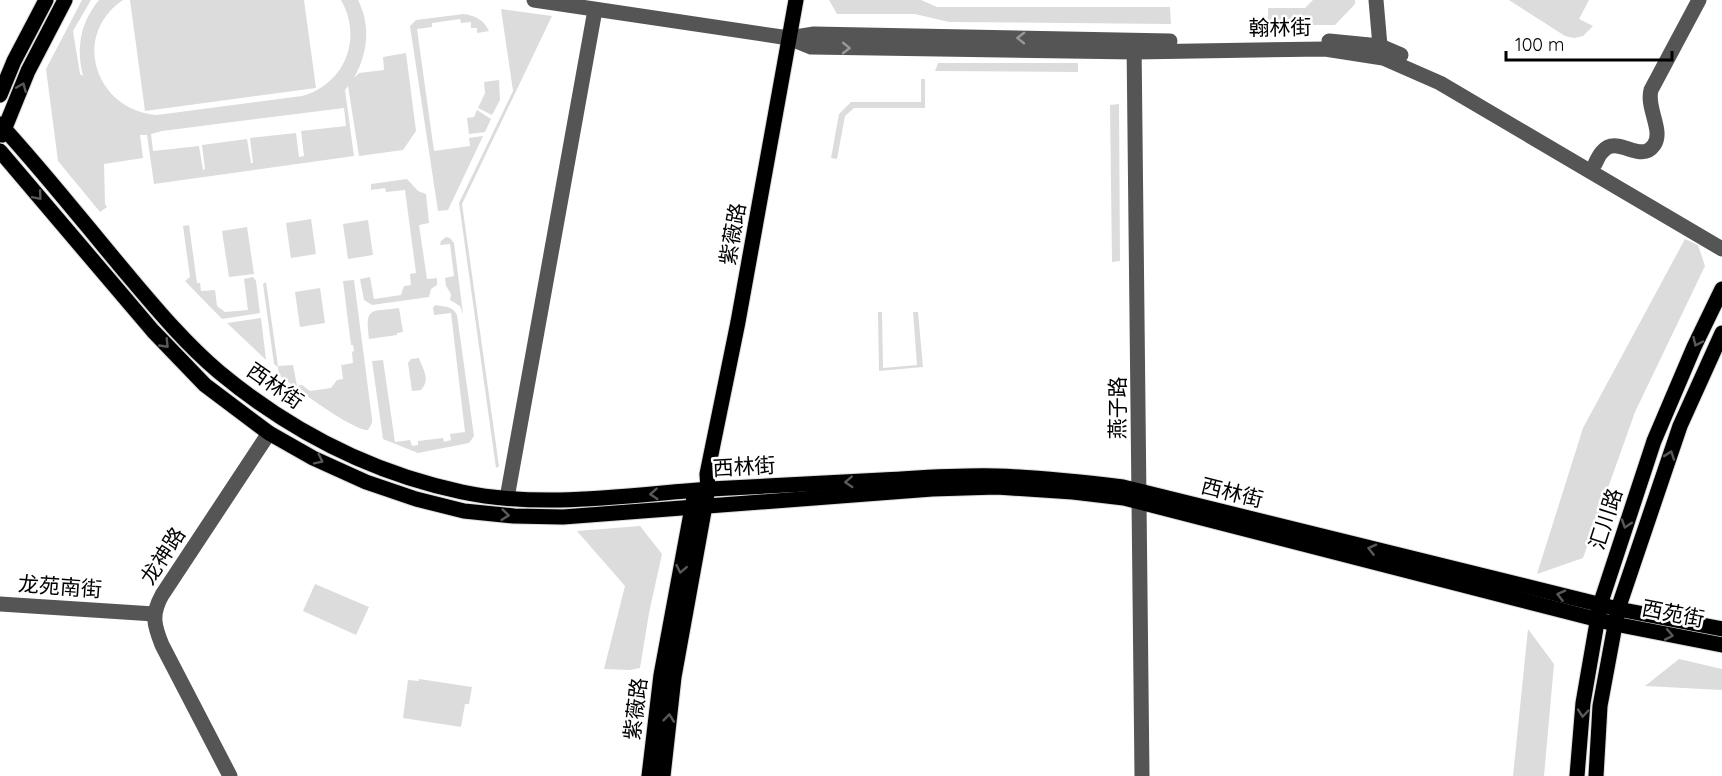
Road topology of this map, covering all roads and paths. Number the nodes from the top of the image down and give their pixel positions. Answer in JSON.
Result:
{"nodes":[{"id":1,"x":46,"y":0,"type":"edge"},
{"id":2,"x":65,"y":0,"type":"edge"},
{"id":3,"x":534,"y":0,"type":"edge"},
{"id":4,"x":796,"y":0,"type":"edge"},
{"id":5,"x":1376,"y":0,"type":"edge"},
{"id":6,"x":1699,"y":0,"type":"edge"},
{"id":7,"x":596,"y":10,"type":"junction"},
{"id":8,"x":789,"y":38,"type":"junction"},
{"id":9,"x":1135,"y":46,"type":"junction"},
{"id":10,"x":1378,"y":52,"type":"junction"},
{"id":11,"x":0,"y":95,"type":"edge"},
{"id":12,"x":1,"y":131,"type":"edge"},
{"id":13,"x":0,"y":151,"type":"edge"},
{"id":14,"x":1595,"y":164,"type":"junction"},
{"id":15,"x":1722,"y":237,"type":"edge"},
{"id":16,"x":1722,"y":249,"type":"edge"},
{"id":17,"x":1722,"y":289,"type":"edge"},
{"id":18,"x":1722,"y":333,"type":"edge"},
{"id":19,"x":269,"y":433,"type":"junction"},
{"id":20,"x":702,"y":493,"type":"junction"},
{"id":21,"x":1138,"y":497,"type":"junction"},
{"id":22,"x":507,"y":498,"type":"junction"},
{"id":23,"x":0,"y":604,"type":"edge"},
{"id":24,"x":1598,"y":612,"type":"junction"},
{"id":25,"x":154,"y":614,"type":"junction"},
{"id":26,"x":1616,"y":617,"type":"junction"},
{"id":27,"x":1722,"y":628,"type":"edge"},
{"id":28,"x":1722,"y":645,"type":"edge"},
{"id":29,"x":230,"y":776,"type":"edge"},
{"id":30,"x":649,"y":776,"type":"edge"},
{"id":31,"x":663,"y":776,"type":"edge"},
{"id":32,"x":1142,"y":776,"type":"edge"},
{"id":33,"x":1578,"y":776,"type":"edge"},
{"id":34,"x":1596,"y":776,"type":"edge"}],
"edges":[{"from":1,"to":11,"type":"main road"},
{"from":12,"to":2,"type":"main road","one_way":true},
{"from":3,"to":7,"type":"street","name":"翰林街"},
{"from":4,"to":8,"type":"main road","name":"紫薇路"},
{"from":5,"to":10,"type":"street"},
{"from":6,"to":14,"type":"street"},
{"from":7,"to":8,"type":"street","name":"翰林街"},
{"from":7,"to":22,"type":"street"},
{"from":8,"to":9,"type":"street","name":"翰林街"},
{"from":8,"to":20,"type":"main road","name":"紫薇路"},
{"from":9,"to":10,"type":"street","name":"翰林街"},
{"from":9,"to":21,"type":"street","name":"燕子路"},
{"from":10,"to":14,"type":"street","name":"翰林街"},
{"from":10,"to":16,"type":"street","name":"翰林街"},
{"from":12,"to":22,"type":"main road","name":"西林街"},
{"from":13,"to":19,"type":"main road","name":"西林街","one_way":true},
{"from":14,"to":15,"type":"street","name":"翰林街"},
{"from":17,"to":24,"type":"main road","name":"汇川路","one_way":true},
{"from":26,"to":18,"type":"main road","name":"汇川路","one_way":true},
{"from":19,"to":20,"type":"main road","name":"西林街","one_way":true},
{"from":19,"to":25,"type":"street","name":"龙神路"},
{"from":20,"to":21,"type":"main road","name":"西林街"},
{"from":20,"to":22,"type":"main road","name":"西林街","one_way":true},
{"from":20,"to":30,"type":"main road","name":"紫薇路","one_way":true},
{"from":31,"to":20,"type":"main road","name":"紫薇路","one_way":true},
{"from":21,"to":24,"type":"main road","name":"西林街"},
{"from":21,"to":32,"type":"street","name":"燕子路"},
{"from":23,"to":25,"type":"street","name":"龙苑南街"},
{"from":24,"to":26,"type":"main road","name":"西林街"},
{"from":24,"to":33,"type":"main road","name":"汇川路","one_way":true},
{"from":25,"to":29,"type":"street","name":"龙神路"},
{"from":26,"to":27,"type":"main road"},
{"from":26,"to":28,"type":"main road","name":"西苑街","one_way":true},
{"from":26,"to":34,"type":"main road","name":"汇川路"}]}
